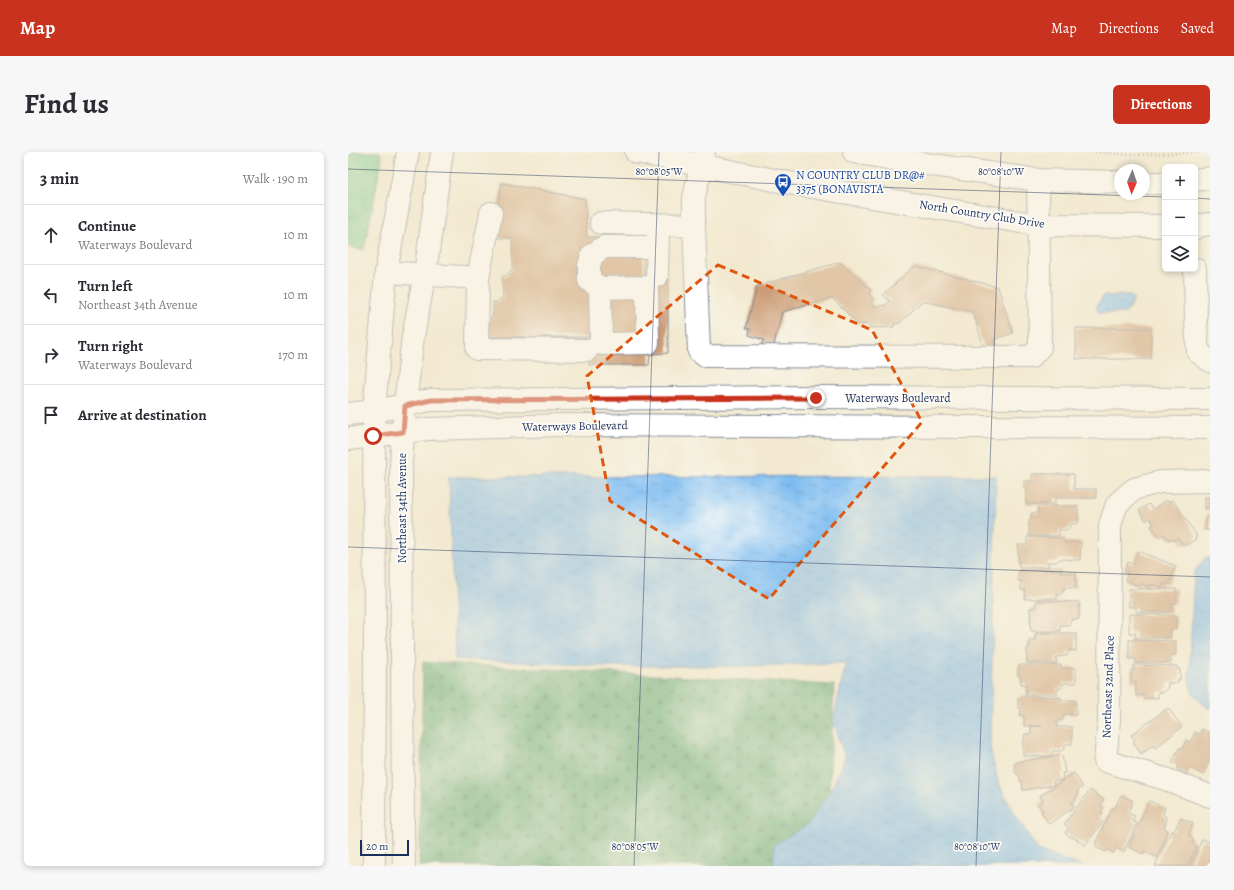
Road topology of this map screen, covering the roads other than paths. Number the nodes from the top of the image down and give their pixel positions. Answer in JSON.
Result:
{"nodes":[{"id":1,"x":408,"y":152,"type":"edge"},
{"id":2,"x":442,"y":152,"type":"edge"},
{"id":3,"x":636,"y":152,"type":"edge"},
{"id":4,"x":854,"y":152,"type":"edge"},
{"id":5,"x":702,"y":159,"type":"edge"},
{"id":6,"x":1210,"y":178,"type":"edge"},
{"id":7,"x":1038,"y":180,"type":"junction"},
{"id":8,"x":1198,"y":180,"type":"edge"},
{"id":9,"x":1114,"y":182,"type":"edge"},
{"id":10,"x":1150,"y":183,"type":"edge"},
{"id":11,"x":1162,"y":183,"type":"edge"},
{"id":12,"x":491,"y":213,"type":"dead end"},
{"id":13,"x":601,"y":223,"type":"dead end"},
{"id":14,"x":658,"y":224,"type":"junction"},
{"id":15,"x":1210,"y":224,"type":"edge"},
{"id":16,"x":694,"y":225,"type":"junction"},
{"id":17,"x":1039,"y":225,"type":"junction"},
{"id":18,"x":1162,"y":226,"type":"edge"},
{"id":19,"x":1198,"y":226,"type":"edge"},
{"id":20,"x":658,"y":247,"type":"junction"},
{"id":21,"x":386,"y":272,"type":"junction"},
{"id":22,"x":1195,"y":272,"type":"edge"},
{"id":23,"x":425,"y":274,"type":"junction"},
{"id":24,"x":657,"y":276,"type":"dead end"},
{"id":25,"x":478,"y":278,"type":"junction"},
{"id":26,"x":600,"y":288,"type":"dead end"},
{"id":27,"x":587,"y":350,"type":"dead end"},
{"id":28,"x":1210,"y":362,"type":"edge"},
{"id":29,"x":1210,"y":399,"type":"edge"},
{"id":30,"x":405,"y":406,"type":"junction"},
{"id":31,"x":374,"y":411,"type":"junction"},
{"id":32,"x":348,"y":414,"type":"edge"},
{"id":33,"x":1210,"y":428,"type":"edge"},
{"id":34,"x":403,"y":432,"type":"junction"},
{"id":35,"x":373,"y":436,"type":"junction"},
{"id":36,"x":348,"y":439,"type":"edge"},
{"id":37,"x":1210,"y":481,"type":"edge"},
{"id":38,"x":1210,"y":796,"type":"edge"},
{"id":39,"x":374,"y":866,"type":"edge"},
{"id":40,"x":404,"y":866,"type":"edge"}],
"edges":[{"from":1,"to":21,"type":"street"},
{"from":2,"to":23,"type":"street","name":"Northeast 34th Avenue"},
{"from":3,"to":5,"type":"street","name":"North Country Club Drive"},
{"from":4,"to":7,"type":"street"},
{"from":5,"to":16,"type":"street"},
{"from":5,"to":17,"type":"street","name":"North Country Club Drive"},
{"from":6,"to":8,"type":"street"},
{"from":7,"to":9,"type":"street"},
{"from":7,"to":17,"type":"street"},
{"from":10,"to":11,"type":"street"},
{"from":12,"to":25,"type":"street"},
{"from":13,"to":14,"type":"street"},
{"from":14,"to":16,"type":"street"},
{"from":14,"to":20,"type":"street"},
{"from":15,"to":19,"type":"street"},
{"from":16,"to":17,"type":"street"},
{"from":17,"to":18,"type":"street","name":"North Country Club Drive"},
{"from":20,"to":24,"type":"street"},
{"from":20,"to":26,"type":"street"},
{"from":21,"to":23,"type":"street"},
{"from":21,"to":31,"type":"street"},
{"from":22,"to":28,"type":"street"},
{"from":23,"to":25,"type":"street"},
{"from":23,"to":30,"type":"street","name":"Northeast 34th Avenue"},
{"from":25,"to":27,"type":"street"},
{"from":29,"to":30,"type":"street","name":"Waterways Boulevard"},
{"from":30,"to":31,"type":"street","name":"Waterways Boulevard"},
{"from":30,"to":34,"type":"street","name":"Northeast 34th Avenue"},
{"from":31,"to":32,"type":"street","name":"Waterways Boulevard"},
{"from":31,"to":35,"type":"street"},
{"from":33,"to":34,"type":"street","name":"Waterways Boulevard"},
{"from":34,"to":35,"type":"street","name":"Waterways Boulevard"},
{"from":34,"to":40,"type":"street","name":"Northeast 34th Avenue"},
{"from":35,"to":36,"type":"street","name":"Waterways Boulevard"},
{"from":35,"to":39,"type":"street"},
{"from":37,"to":38,"type":"street","name":"Northeast 32nd Place"}]}
